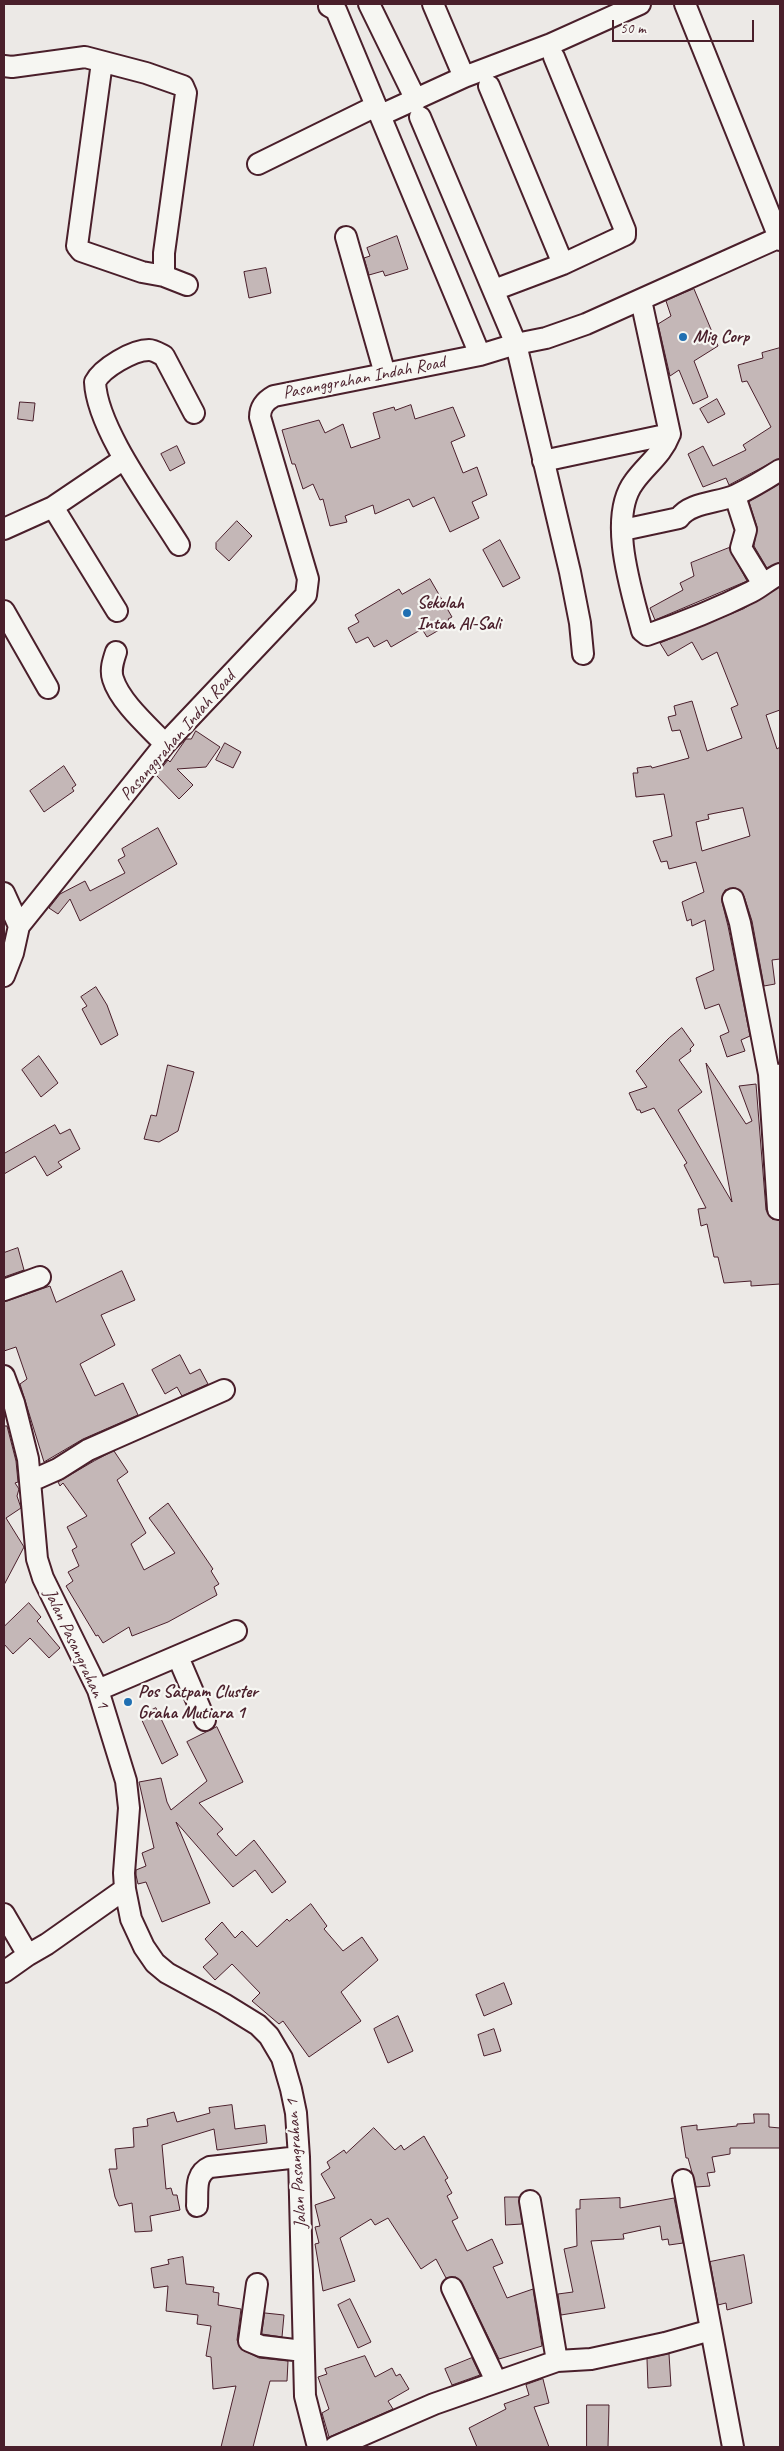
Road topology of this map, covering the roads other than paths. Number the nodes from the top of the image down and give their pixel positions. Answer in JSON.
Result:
{"nodes":[{"id":1,"x":369,"y":4,"type":"edge"},
{"id":2,"x":433,"y":4,"type":"edge"},
{"id":3,"x":640,"y":4,"type":"edge"},
{"id":4,"x":685,"y":4,"type":"edge"},
{"id":5,"x":338,"y":7,"type":"edge"},
{"id":6,"x":554,"y":57,"type":"dead end"},
{"id":7,"x":102,"y":62,"type":"junction"},
{"id":8,"x":5,"y":72,"type":"edge"},
{"id":9,"x":464,"y":77,"type":"junction"},
{"id":10,"x":489,"y":86,"type":"dead end"},
{"id":11,"x":418,"y":108,"type":"junction"},
{"id":12,"x":378,"y":110,"type":"junction"},
{"id":13,"x":258,"y":164,"type":"dead end"},
{"id":14,"x":346,"y":237,"type":"dead end"},
{"id":15,"x":780,"y":239,"type":"edge"},
{"id":16,"x":563,"y":264,"type":"junction"},
{"id":17,"x":164,"y":276,"type":"junction"},
{"id":18,"x":187,"y":285,"type":"dead end"},
{"id":19,"x":494,"y":290,"type":"junction"},
{"id":20,"x":641,"y":300,"type":"junction"},
{"id":21,"x":516,"y":344,"type":"junction"},
{"id":22,"x":480,"y":355,"type":"junction"},
{"id":23,"x":385,"y":374,"type":"junction"},
{"id":24,"x":194,"y":413,"type":"dead end"},
{"id":25,"x":670,"y":434,"type":"junction"},
{"id":26,"x":124,"y":459,"type":"junction"},
{"id":27,"x":543,"y":461,"type":"junction"},
{"id":28,"x":780,"y":470,"type":"edge"},
{"id":29,"x":735,"y":496,"type":"junction"},
{"id":30,"x":53,"y":506,"type":"junction"},
{"id":31,"x":4,"y":529,"type":"edge"},
{"id":32,"x":623,"y":530,"type":"junction"},
{"id":33,"x":179,"y":545,"type":"dead end"},
{"id":34,"x":780,"y":574,"type":"edge"},
{"id":35,"x":762,"y":584,"type":"junction"},
{"id":36,"x":4,"y":611,"type":"edge"},
{"id":37,"x":117,"y":611,"type":"dead end"},
{"id":38,"x":116,"y":652,"type":"dead end"},
{"id":39,"x":583,"y":654,"type":"dead end"},
{"id":40,"x":48,"y":688,"type":"dead end"},
{"id":41,"x":165,"y":744,"type":"junction"},
{"id":42,"x":4,"y":893,"type":"edge"},
{"id":43,"x":733,"y":900,"type":"dead end"},
{"id":44,"x":20,"y":926,"type":"junction"},
{"id":45,"x":4,"y":976,"type":"edge"},
{"id":46,"x":774,"y":1074,"type":"edge"},
{"id":47,"x":778,"y":1209,"type":"dead end"},
{"id":48,"x":40,"y":1277,"type":"dead end"},
{"id":49,"x":4,"y":1290,"type":"edge"},
{"id":50,"x":4,"y":1376,"type":"edge"},
{"id":51,"x":224,"y":1390,"type":"dead end"},
{"id":52,"x":31,"y":1480,"type":"junction"},
{"id":53,"x":236,"y":1631,"type":"dead end"},
{"id":54,"x":178,"y":1658,"type":"junction"},
{"id":55,"x":98,"y":1690,"type":"junction"},
{"id":56,"x":206,"y":1720,"type":"dead end"},
{"id":57,"x":125,"y":1889,"type":"junction"},
{"id":58,"x":4,"y":1914,"type":"edge"},
{"id":59,"x":28,"y":1955,"type":"junction"},
{"id":60,"x":4,"y":1972,"type":"edge"},
{"id":61,"x":299,"y":2158,"type":"junction"},
{"id":62,"x":683,"y":2180,"type":"dead end"},
{"id":63,"x":530,"y":2201,"type":"dead end"},
{"id":64,"x":197,"y":2206,"type":"dead end"},
{"id":65,"x":257,"y":2284,"type":"dead end"},
{"id":66,"x":452,"y":2288,"type":"dead end"},
{"id":67,"x":711,"y":2330,"type":"junction"},
{"id":68,"x":303,"y":2351,"type":"junction"},
{"id":69,"x":557,"y":2361,"type":"junction"},
{"id":70,"x":496,"y":2381,"type":"junction"},
{"id":71,"x":318,"y":2447,"type":"edge"},
{"id":72,"x":335,"y":2447,"type":"edge"},
{"id":73,"x":733,"y":2447,"type":"edge"}],
"edges":[{"from":1,"to":11,"type":"street"},
{"from":2,"to":9,"type":"street"},
{"from":3,"to":9,"type":"street"},
{"from":4,"to":15,"type":"street"},
{"from":5,"to":12,"type":"street"},
{"from":6,"to":16,"type":"street"},
{"from":7,"to":8,"type":"street"},
{"from":7,"to":17,"type":"street"},
{"from":7,"to":17,"type":"street"},
{"from":9,"to":11,"type":"street"},
{"from":10,"to":16,"type":"street"},
{"from":11,"to":12,"type":"street"},
{"from":11,"to":19,"type":"street"},
{"from":12,"to":13,"type":"street"},
{"from":12,"to":22,"type":"street"},
{"from":14,"to":23,"type":"street"},
{"from":15,"to":20,"type":"street","name":"Pasanggrahan Indah Road"},
{"from":16,"to":19,"type":"street"},
{"from":17,"to":18,"type":"street"},
{"from":19,"to":21,"type":"street"},
{"from":20,"to":21,"type":"street","name":"Pasanggrahan Indah Road"},
{"from":20,"to":25,"type":"street"},
{"from":21,"to":22,"type":"street","name":"Pasanggrahan Indah Road"},
{"from":21,"to":27,"type":"street"},
{"from":22,"to":23,"type":"street","name":"Pasanggrahan Indah Road"},
{"from":23,"to":41,"type":"street","name":"Pasanggrahan Indah Road"},
{"from":24,"to":26,"type":"street"},
{"from":25,"to":27,"type":"street"},
{"from":25,"to":32,"type":"street"},
{"from":26,"to":30,"type":"street"},
{"from":26,"to":33,"type":"street"},
{"from":27,"to":39,"type":"street"},
{"from":28,"to":29,"type":"street"},
{"from":29,"to":32,"type":"street"},
{"from":29,"to":35,"type":"street"},
{"from":30,"to":31,"type":"street"},
{"from":30,"to":37,"type":"street"},
{"from":32,"to":35,"type":"street"},
{"from":34,"to":35,"type":"street"},
{"from":36,"to":40,"type":"street"},
{"from":38,"to":41,"type":"street"},
{"from":41,"to":44,"type":"street","name":"Pasanggrahan Indah Road"},
{"from":42,"to":44,"type":"street"},
{"from":43,"to":46,"type":"street"},
{"from":44,"to":45,"type":"street"},
{"from":46,"to":47,"type":"street"},
{"from":48,"to":49,"type":"street"},
{"from":50,"to":52,"type":"street","name":"Jalan Pasangrahan 1"},
{"from":51,"to":52,"type":"street"},
{"from":52,"to":55,"type":"street","name":"Jalan Pasangrahan 1"},
{"from":53,"to":54,"type":"street"},
{"from":54,"to":55,"type":"street"},
{"from":54,"to":56,"type":"street"},
{"from":55,"to":57,"type":"street","name":"Jalan Pasangrahan 1"},
{"from":57,"to":59,"type":"street"},
{"from":57,"to":61,"type":"street","name":"Jalan Pasangrahan 1"},
{"from":58,"to":59,"type":"street"},
{"from":59,"to":60,"type":"street"},
{"from":61,"to":64,"type":"street"},
{"from":61,"to":68,"type":"street","name":"Jalan Pasangrahan 1"},
{"from":62,"to":67,"type":"street"},
{"from":63,"to":69,"type":"street"},
{"from":65,"to":68,"type":"street"},
{"from":66,"to":70,"type":"street"},
{"from":67,"to":69,"type":"street"},
{"from":67,"to":73,"type":"street"},
{"from":68,"to":71,"type":"street","name":"Jalan Pasangrahan 1"},
{"from":69,"to":70,"type":"street"},
{"from":70,"to":72,"type":"street"}]}
